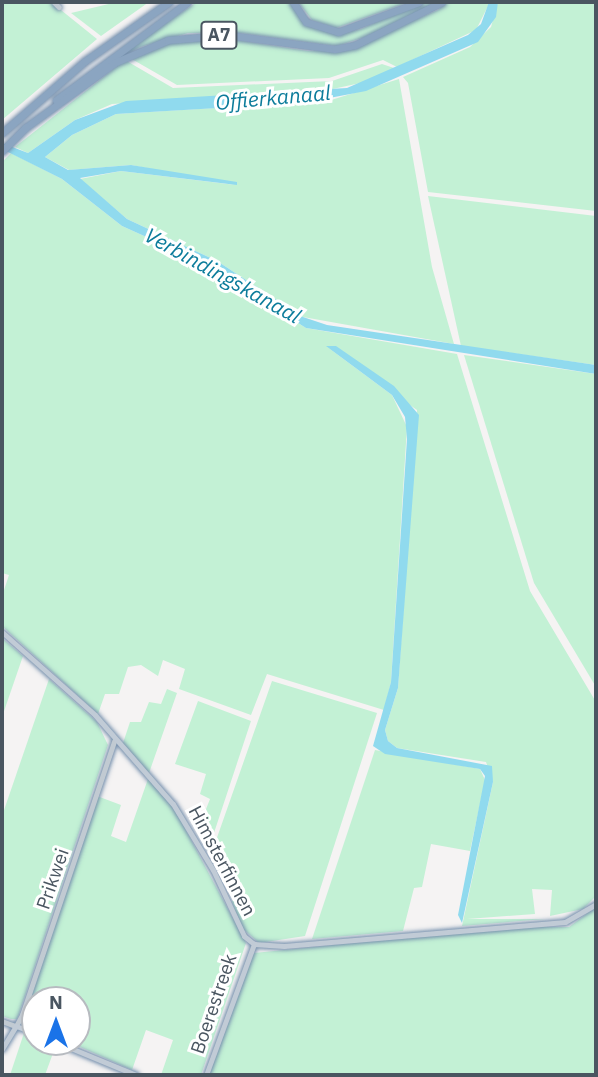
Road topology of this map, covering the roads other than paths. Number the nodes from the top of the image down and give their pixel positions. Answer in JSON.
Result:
{"nodes":[{"id":1,"x":54,"y":2,"type":"edge"},
{"id":2,"x":169,"y":2,"type":"edge"},
{"id":3,"x":188,"y":2,"type":"edge"},
{"id":4,"x":293,"y":2,"type":"edge"},
{"id":5,"x":419,"y":2,"type":"edge"},
{"id":6,"x":442,"y":2,"type":"edge"},
{"id":7,"x":59,"y":7,"type":"dead end"},
{"id":8,"x":25,"y":128,"type":"junction"},
{"id":9,"x":2,"y":133,"type":"edge"},
{"id":10,"x":2,"y":151,"type":"edge"},
{"id":11,"x":2,"y":632,"type":"edge"},
{"id":12,"x":114,"y":741,"type":"junction"},
{"id":13,"x":596,"y":904,"type":"edge"},
{"id":14,"x":254,"y":944,"type":"junction"},
{"id":15,"x":2,"y":1021,"type":"edge"},
{"id":16,"x":16,"y":1026,"type":"junction"},
{"id":17,"x":21,"y":1028,"type":"edge"},
{"id":18,"x":2,"y":1049,"type":"edge"},
{"id":19,"x":90,"y":1056,"type":"edge"},
{"id":20,"x":136,"y":1075,"type":"edge"},
{"id":21,"x":206,"y":1075,"type":"edge"}],
"edges":[{"from":1,"to":7,"type":"street"},
{"from":2,"to":9,"type":"highway"},
{"from":3,"to":8,"type":"highway","number":"A7"},
{"from":4,"to":5,"type":"highway"},
{"from":6,"to":8,"type":"highway","number":"A7"},
{"from":8,"to":10,"type":"highway","number":"A7"},
{"from":11,"to":12,"type":"street","name":"Himsterfinnen"},
{"from":12,"to":14,"type":"street","name":"Himsterfinnen"},
{"from":12,"to":16,"type":"street","name":"Prikwei"},
{"from":13,"to":14,"type":"street","name":"Himsterfinnen"},
{"from":14,"to":21,"type":"street","name":"Boerestreek"},
{"from":15,"to":16,"type":"street"},
{"from":16,"to":17,"type":"street"},
{"from":16,"to":18,"type":"street"},
{"from":19,"to":20,"type":"street"}]}
